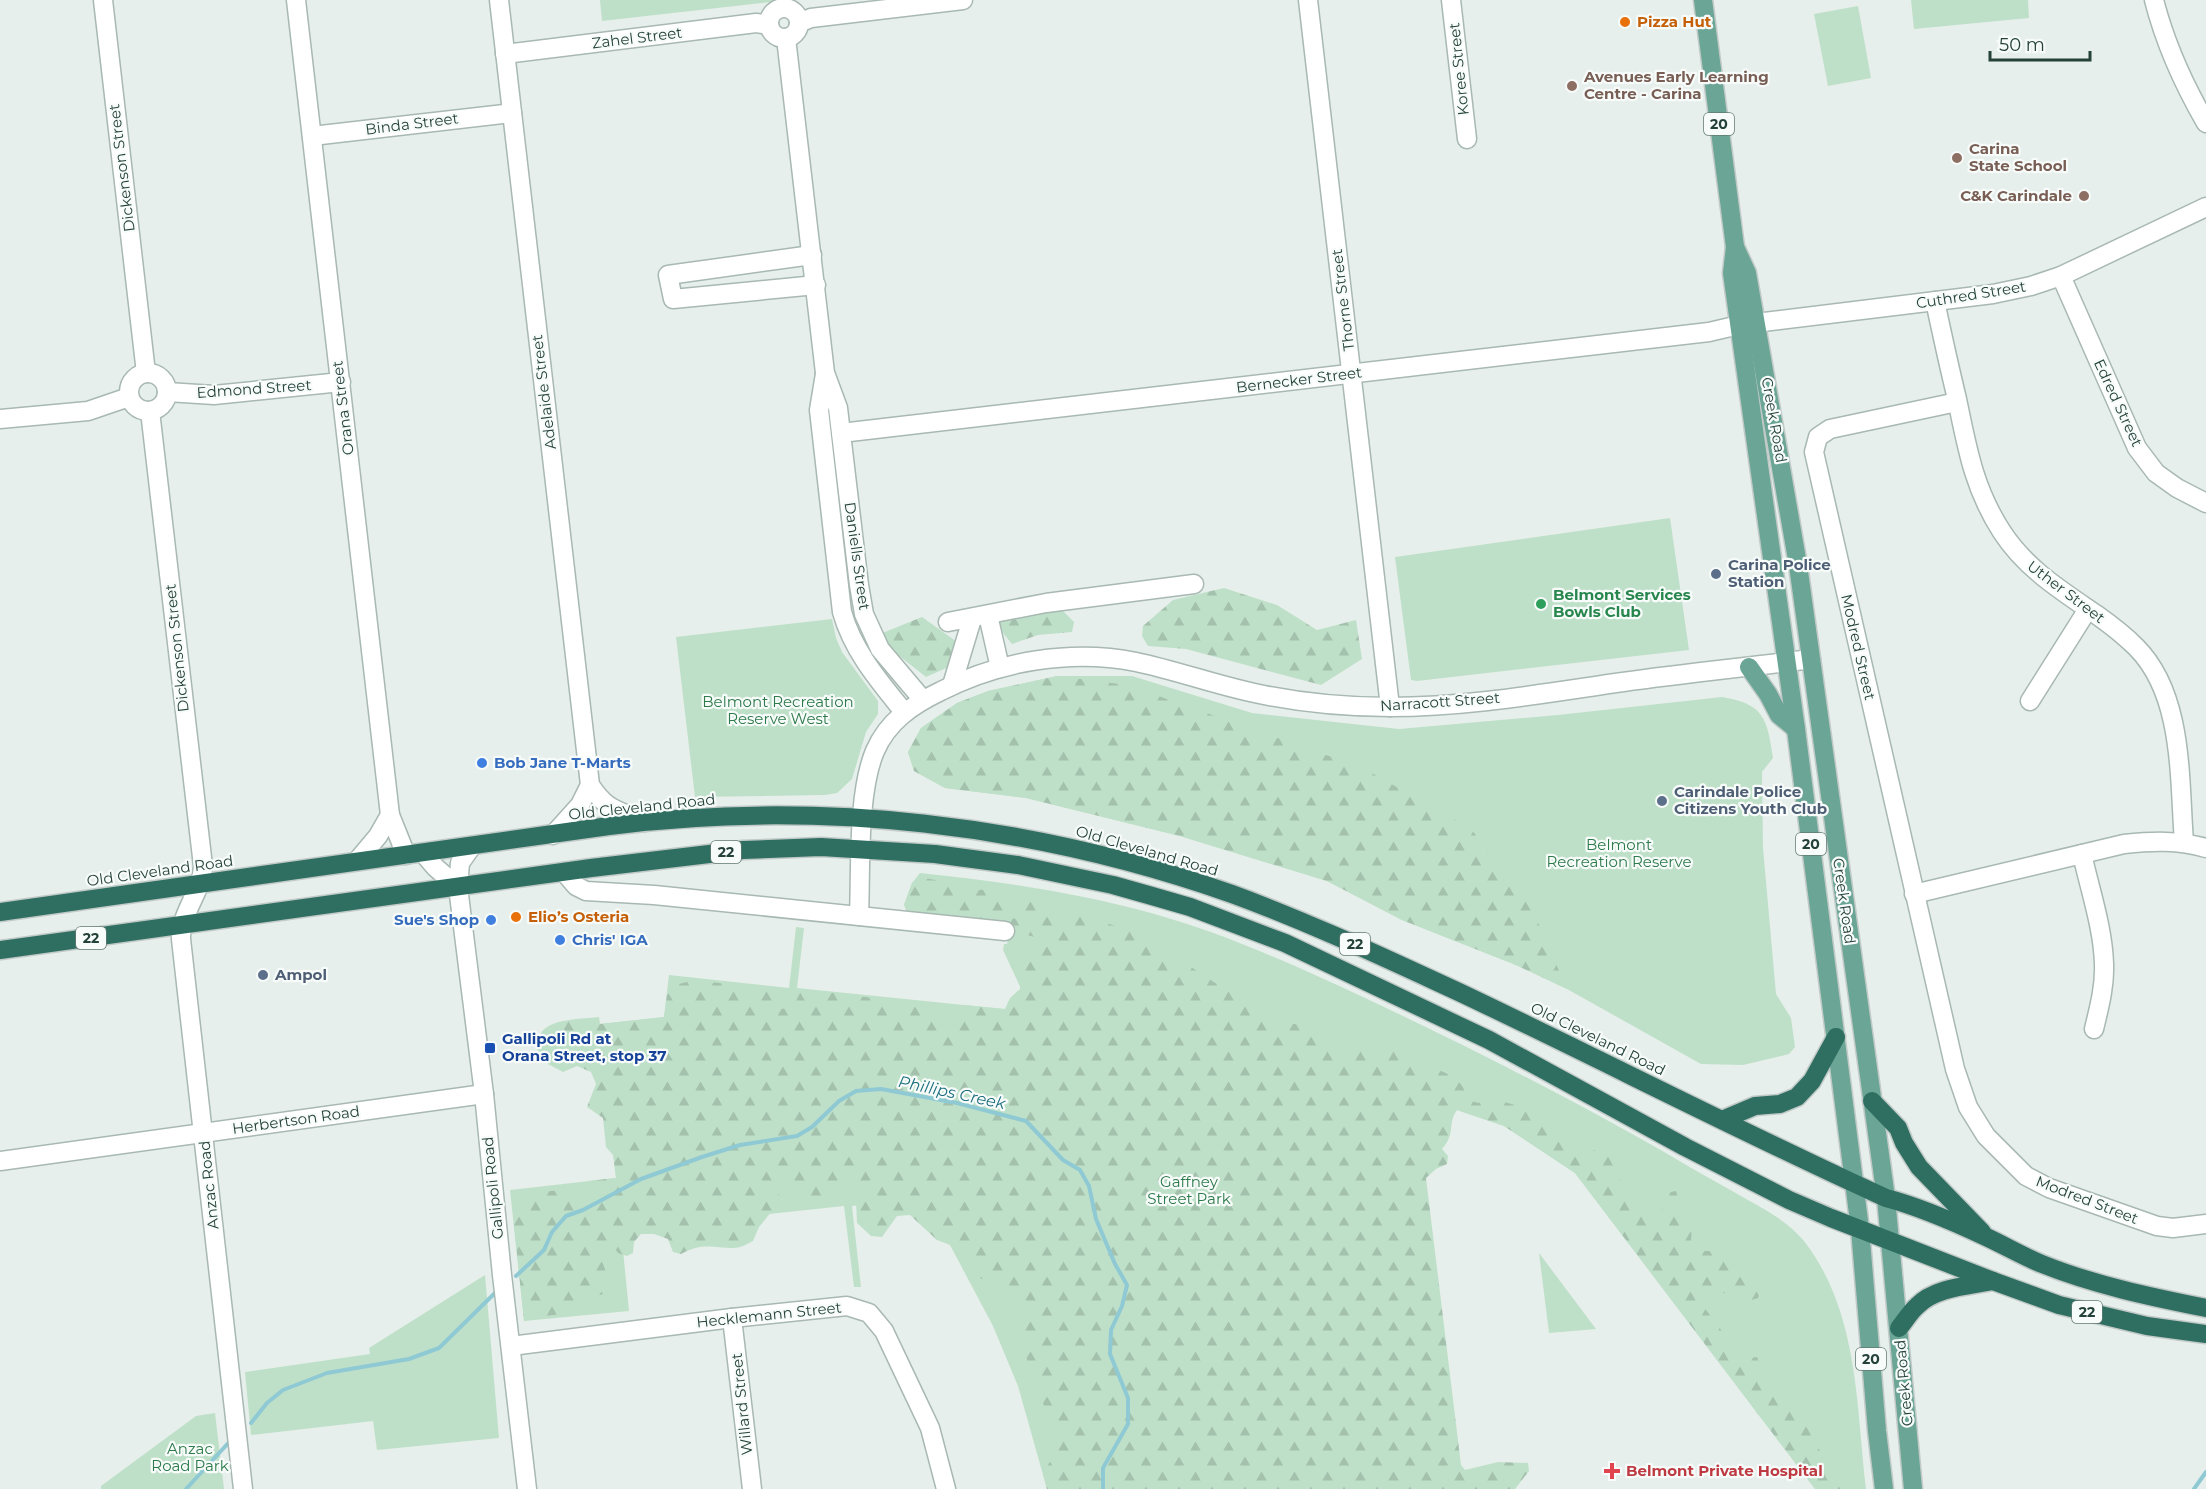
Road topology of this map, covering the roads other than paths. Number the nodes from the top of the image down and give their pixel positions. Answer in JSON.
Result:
{"nodes":[{"id":1,"x":103,"y":0,"type":"edge"},
{"id":2,"x":296,"y":0,"type":"edge"},
{"id":3,"x":499,"y":0,"type":"edge"},
{"id":4,"x":963,"y":0,"type":"edge"},
{"id":5,"x":1308,"y":0,"type":"edge"},
{"id":6,"x":1451,"y":0,"type":"edge"},
{"id":7,"x":1703,"y":0,"type":"edge"},
{"id":8,"x":2154,"y":0,"type":"edge"},
{"id":9,"x":799,"y":22,"type":"junction"},
{"id":10,"x":769,"y":25,"type":"junction"},
{"id":11,"x":786,"y":38,"type":"junction"},
{"id":12,"x":506,"y":54,"type":"junction"},
{"id":13,"x":512,"y":113,"type":"junction"},
{"id":14,"x":2206,"y":123,"type":"edge"},
{"id":15,"x":312,"y":136,"type":"junction"},
{"id":16,"x":1467,"y":139,"type":"dead end"},
{"id":17,"x":2206,"y":207,"type":"edge"},
{"id":18,"x":812,"y":255,"type":"junction"},
{"id":19,"x":2061,"y":276,"type":"junction"},
{"id":20,"x":816,"y":285,"type":"junction"},
{"id":21,"x":1935,"y":301,"type":"junction"},
{"id":22,"x":1748,"y":324,"type":"junction"},
{"id":23,"x":146,"y":373,"type":"junction"},
{"id":24,"x":825,"y":373,"type":"junction"},
{"id":25,"x":1351,"y":374,"type":"junction"},
{"id":26,"x":341,"y":382,"type":"junction"},
{"id":27,"x":167,"y":392,"type":"junction"},
{"id":28,"x":129,"y":397,"type":"junction"},
{"id":29,"x":1957,"y":402,"type":"junction"},
{"id":30,"x":150,"y":411,"type":"junction"},
{"id":31,"x":0,"y":419,"type":"edge"},
{"id":32,"x":841,"y":433,"type":"junction"},
{"id":33,"x":2206,"y":503,"type":"edge"},
{"id":34,"x":1194,"y":584,"type":"dead end"},
{"id":35,"x":2088,"y":609,"type":"junction"},
{"id":36,"x":980,"y":617,"type":"junction"},
{"id":37,"x":948,"y":622,"type":"dead end"},
{"id":38,"x":1811,"y":659,"type":"junction"},
{"id":39,"x":1786,"y":662,"type":"junction"},
{"id":40,"x":1749,"y":667,"type":"junction"},
{"id":41,"x":1000,"y":668,"type":"junction"},
{"id":42,"x":952,"y":685,"type":"junction"},
{"id":43,"x":923,"y":700,"type":"junction"},
{"id":44,"x":2030,"y":701,"type":"dead end"},
{"id":45,"x":1390,"y":707,"type":"junction"},
{"id":46,"x":904,"y":712,"type":"junction"},
{"id":47,"x":1796,"y":729,"type":"junction"},
{"id":48,"x":590,"y":785,"type":"junction"},
{"id":49,"x":390,"y":815,"type":"junction"},
{"id":50,"x":863,"y":817,"type":"junction"},
{"id":51,"x":645,"y":822,"type":"junction"},
{"id":52,"x":553,"y":835,"type":"junction"},
{"id":53,"x":2184,"y":842,"type":"junction"},
{"id":54,"x":472,"y":846,"type":"junction"},
{"id":55,"x":2206,"y":848,"type":"edge"},
{"id":56,"x":861,"y":850,"type":"junction"},
{"id":57,"x":415,"y":854,"type":"junction"},
{"id":58,"x":2082,"y":854,"type":"junction"},
{"id":59,"x":357,"y":861,"type":"junction"},
{"id":60,"x":564,"y":872,"type":"junction"},
{"id":61,"x":200,"y":884,"type":"junction"},
{"id":62,"x":458,"y":886,"type":"junction"},
{"id":63,"x":1914,"y":894,"type":"junction"},
{"id":64,"x":0,"y":912,"type":"edge"},
{"id":65,"x":859,"y":916,"type":"junction"},
{"id":66,"x":182,"y":925,"type":"junction"},
{"id":67,"x":1005,"y":931,"type":"dead end"},
{"id":68,"x":0,"y":950,"type":"edge"},
{"id":69,"x":2094,"y":1029,"type":"dead end"},
{"id":70,"x":1836,"y":1037,"type":"junction"},
{"id":71,"x":484,"y":1094,"type":"junction"},
{"id":72,"x":1872,"y":1101,"type":"junction"},
{"id":73,"x":1722,"y":1119,"type":"junction"},
{"id":74,"x":204,"y":1133,"type":"junction"},
{"id":75,"x":0,"y":1161,"type":"edge"},
{"id":76,"x":1854,"y":1184,"type":"junction"},
{"id":77,"x":1886,"y":1198,"type":"junction"},
{"id":78,"x":2206,"y":1224,"type":"edge"},
{"id":79,"x":1860,"y":1229,"type":"junction"},
{"id":80,"x":1985,"y":1236,"type":"junction"},
{"id":81,"x":1890,"y":1241,"type":"junction"},
{"id":82,"x":1993,"y":1281,"type":"junction"},
{"id":83,"x":2206,"y":1308,"type":"edge"},
{"id":84,"x":732,"y":1318,"type":"junction"},
{"id":85,"x":1899,"y":1328,"type":"junction"},
{"id":86,"x":2206,"y":1334,"type":"edge"},
{"id":87,"x":511,"y":1346,"type":"junction"},
{"id":88,"x":243,"y":1489,"type":"edge"},
{"id":89,"x":527,"y":1489,"type":"edge"},
{"id":90,"x":752,"y":1489,"type":"edge"},
{"id":91,"x":946,"y":1489,"type":"edge"},
{"id":92,"x":1884,"y":1489,"type":"edge"},
{"id":93,"x":1913,"y":1489,"type":"edge"}],
"edges":[{"from":1,"to":23,"type":"street","name":"Dickenson Street"},
{"from":2,"to":15,"type":"street","name":"Orana Street"},
{"from":3,"to":12,"type":"street","name":"Adelaide Street"},
{"from":4,"to":9,"type":"street"},
{"from":5,"to":25,"type":"street","name":"Thorne Street"},
{"from":6,"to":16,"type":"street","name":"Koree Street"},
{"from":7,"to":22,"type":"main road","name":"Creek Road","number":"20"},
{"from":8,"to":14,"type":"street"},
{"from":9,"to":10,"type":"street"},
{"from":9,"to":11,"type":"street"},
{"from":10,"to":11,"type":"street"},
{"from":10,"to":12,"type":"street","name":"Zahel Street"},
{"from":11,"to":18,"type":"street","name":"Daniells Street"},
{"from":12,"to":13,"type":"street","name":"Adelaide Street"},
{"from":13,"to":15,"type":"street","name":"Binda Street"},
{"from":13,"to":48,"type":"street","name":"Adelaide Street"},
{"from":15,"to":26,"type":"street","name":"Orana Street"},
{"from":17,"to":19,"type":"street","name":"Cuthred Street"},
{"from":18,"to":20,"type":"street","name":"Daniells Street"},
{"from":18,"to":20,"type":"street"},
{"from":19,"to":21,"type":"street","name":"Cuthred Street"},
{"from":19,"to":33,"type":"street","name":"Edred Street"},
{"from":20,"to":24,"type":"street","name":"Daniells Street"},
{"from":21,"to":22,"type":"street","name":"Cuthred Street"},
{"from":21,"to":29,"type":"street","name":"Uther Street"},
{"from":22,"to":25,"type":"street","name":"Bernecker Street"},
{"from":22,"to":38,"type":"main road","name":"Creek Road","number":"20"},
{"from":22,"to":39,"type":"main road","name":"Creek Road","number":"20"},
{"from":23,"to":27,"type":"street"},
{"from":23,"to":28,"type":"street"},
{"from":24,"to":32,"type":"street","name":"Daniells Street"},
{"from":24,"to":46,"type":"street","name":"Daniells Street"},
{"from":25,"to":32,"type":"street","name":"Bernecker Street"},
{"from":25,"to":45,"type":"street","name":"Thorne Street"},
{"from":26,"to":27,"type":"street","name":"Edmond Street"},
{"from":26,"to":49,"type":"street","name":"Orana Street"},
{"from":27,"to":30,"type":"street"},
{"from":28,"to":30,"type":"street"},
{"from":28,"to":31,"type":"street"},
{"from":29,"to":35,"type":"street","name":"Uther Street"},
{"from":29,"to":63,"type":"street","name":"Modred Street"},
{"from":30,"to":61,"type":"street","name":"Dickenson Street"},
{"from":32,"to":43,"type":"street","name":"Daniells Street"},
{"from":34,"to":36,"type":"street"},
{"from":35,"to":44,"type":"street"},
{"from":35,"to":53,"type":"street","name":"Uther Street"},
{"from":36,"to":37,"type":"street"},
{"from":36,"to":41,"type":"street"},
{"from":36,"to":42,"type":"street"},
{"from":38,"to":39,"type":"street","name":"Narracott Street"},
{"from":38,"to":72,"type":"main road","name":"Creek Road","number":"20"},
{"from":39,"to":40,"type":"street","name":"Narracott Street"},
{"from":39,"to":47,"type":"main road","name":"Creek Road","number":"20"},
{"from":40,"to":45,"type":"street","name":"Narracott Street"},
{"from":40,"to":47,"type":"main road"},
{"from":41,"to":42,"type":"street","name":"Narracott Street"},
{"from":41,"to":45,"type":"street","name":"Narracott Street"},
{"from":42,"to":43,"type":"street","name":"Narracott Street"},
{"from":43,"to":46,"type":"street"},
{"from":46,"to":50,"type":"street"},
{"from":47,"to":70,"type":"main road","name":"Creek Road","number":"20"},
{"from":48,"to":51,"type":"street"},
{"from":48,"to":52,"type":"street"},
{"from":49,"to":57,"type":"street","name":"Orana Street"},
{"from":49,"to":59,"type":"street"},
{"from":50,"to":51,"type":"highway","name":"Old Cleveland Road","number":"22"},
{"from":50,"to":56,"type":"street"},
{"from":50,"to":73,"type":"highway","name":"Old Cleveland Road","number":"22"},
{"from":51,"to":52,"type":"highway","name":"Old Cleveland Road","number":"22"},
{"from":52,"to":54,"type":"highway","name":"Old Cleveland Road","number":"22"},
{"from":53,"to":55,"type":"street"},
{"from":53,"to":58,"type":"street"},
{"from":54,"to":57,"type":"highway","name":"Old Cleveland Road","number":"22"},
{"from":54,"to":62,"type":"street","name":"Gallipoli Road"},
{"from":56,"to":60,"type":"highway","number":"22"},
{"from":56,"to":65,"type":"street"},
{"from":56,"to":79,"type":"highway","number":"22"},
{"from":57,"to":59,"type":"highway","name":"Old Cleveland Road","number":"22"},
{"from":57,"to":62,"type":"street"},
{"from":58,"to":63,"type":"street"},
{"from":58,"to":69,"type":"street"},
{"from":59,"to":61,"type":"highway","name":"Old Cleveland Road","number":"22"},
{"from":60,"to":62,"type":"highway","number":"22"},
{"from":60,"to":65,"type":"street"},
{"from":61,"to":64,"type":"highway","name":"Old Cleveland Road","number":"22"},
{"from":61,"to":66,"type":"street","name":"Anzac Road"},
{"from":62,"to":66,"type":"highway","number":"22"},
{"from":62,"to":71,"type":"street","name":"Gallipoli Road"},
{"from":63,"to":78,"type":"street","name":"Modred Street"},
{"from":65,"to":67,"type":"street"},
{"from":66,"to":68,"type":"highway","number":"22"},
{"from":66,"to":74,"type":"street","name":"Anzac Road"},
{"from":70,"to":73,"type":"highway"},
{"from":70,"to":76,"type":"main road","name":"Creek Road","number":"20"},
{"from":71,"to":74,"type":"street","name":"Herbertson Road"},
{"from":71,"to":87,"type":"street","name":"Gallipoli Road"},
{"from":72,"to":77,"type":"main road","name":"Creek Road","number":"20"},
{"from":72,"to":80,"type":"highway"},
{"from":73,"to":76,"type":"highway","name":"Old Cleveland Road","number":"22"},
{"from":74,"to":75,"type":"street","name":"Herbertson Road"},
{"from":74,"to":88,"type":"street","name":"Anzac Road"},
{"from":76,"to":77,"type":"highway","name":"Old Cleveland Road","number":"22"},
{"from":76,"to":79,"type":"main road","name":"Creek Road","number":"20"},
{"from":77,"to":80,"type":"highway","name":"Old Cleveland Road","number":"22"},
{"from":77,"to":81,"type":"main road","name":"Creek Road","number":"20"},
{"from":79,"to":81,"type":"highway","number":"22"},
{"from":79,"to":92,"type":"main road","name":"Creek Road","number":"20"},
{"from":80,"to":83,"type":"highway","name":"Old Cleveland Road","number":"22"},
{"from":81,"to":82,"type":"highway","number":"22"},
{"from":81,"to":85,"type":"main road","name":"Creek Road","number":"20"},
{"from":82,"to":85,"type":"highway"},
{"from":82,"to":86,"type":"highway","number":"22"},
{"from":84,"to":87,"type":"street","name":"Hecklemann Street"},
{"from":84,"to":90,"type":"street","name":"Willard Street"},
{"from":84,"to":91,"type":"street","name":"Hecklemann Street"},
{"from":85,"to":93,"type":"main road","name":"Creek Road","number":"20"},
{"from":87,"to":89,"type":"street","name":"Gallipoli Road"}]}
